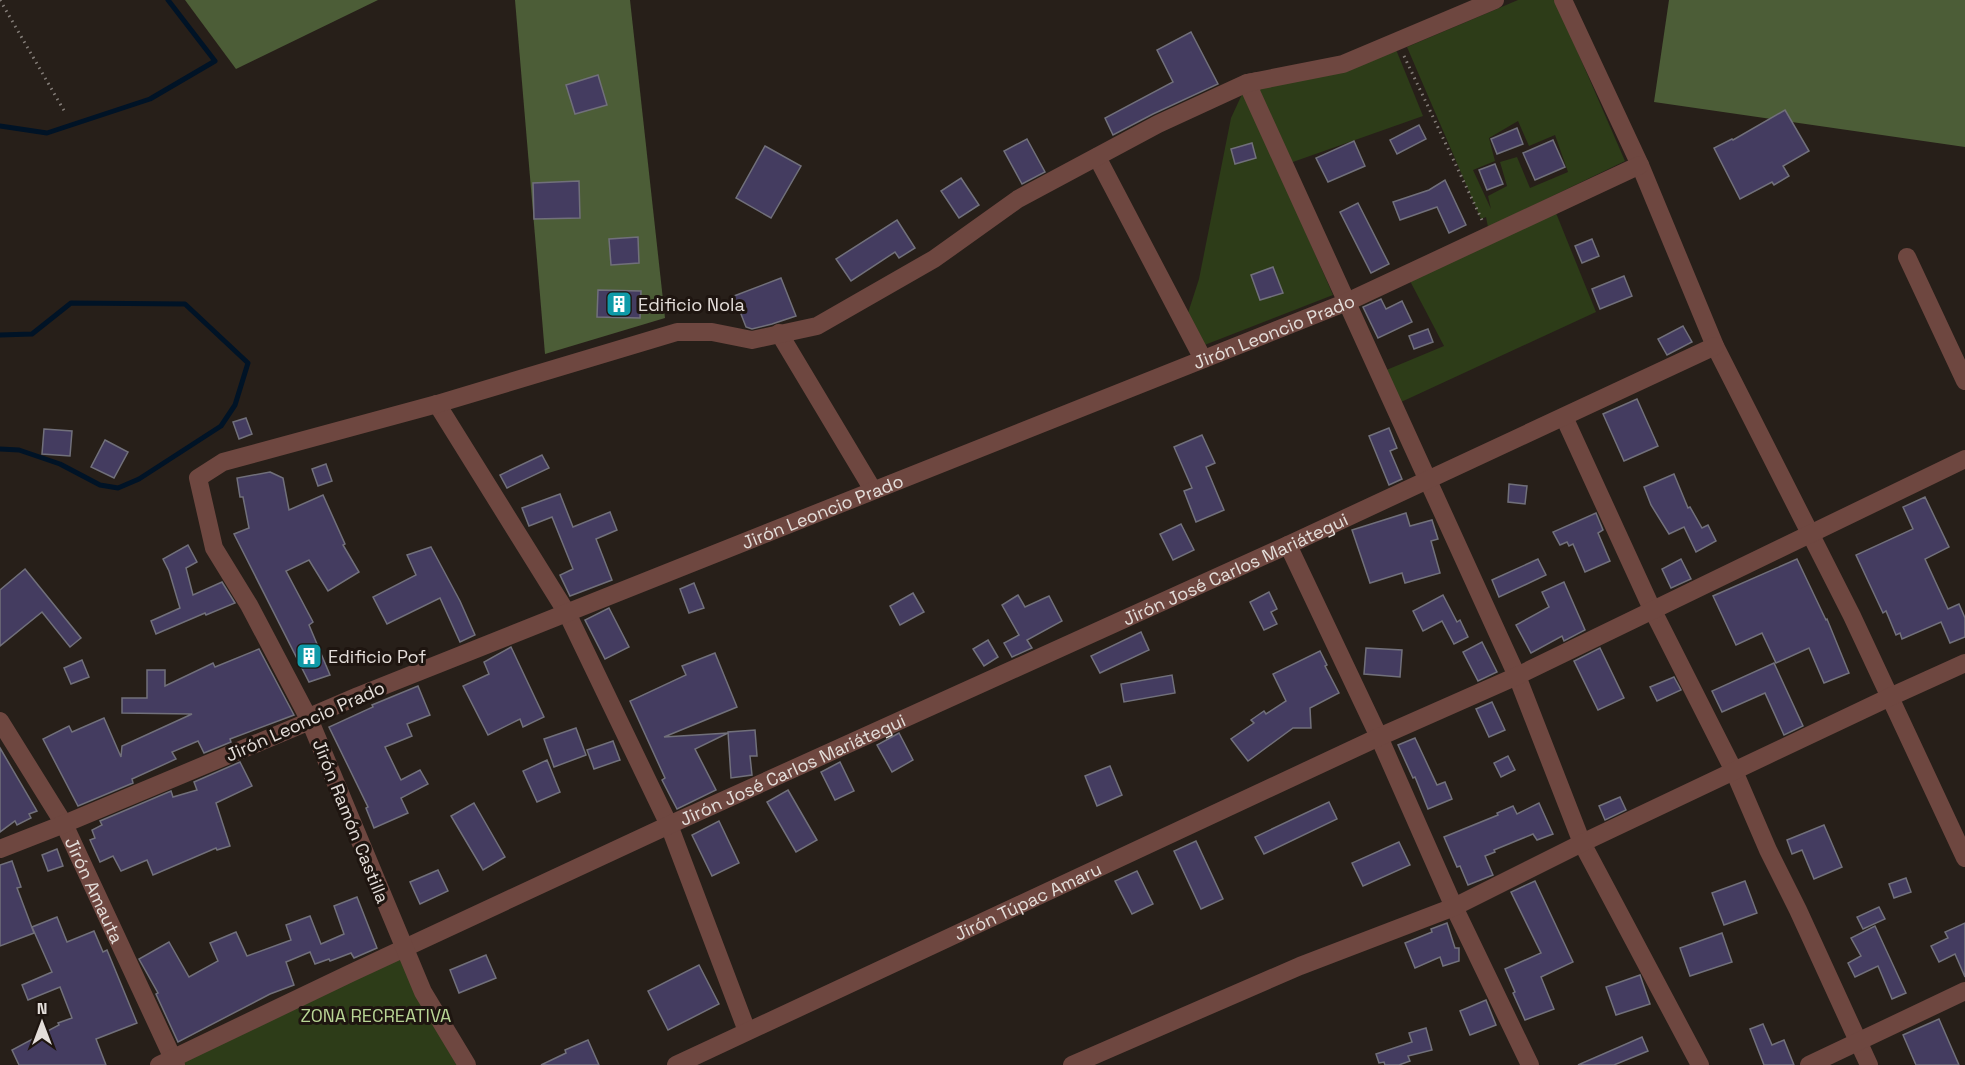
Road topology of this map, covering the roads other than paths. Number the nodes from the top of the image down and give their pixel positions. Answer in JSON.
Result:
{"nodes":[{"id":1,"x":1495,"y":0,"type":"edge"},
{"id":2,"x":1563,"y":0,"type":"edge"},
{"id":3,"x":1247,"y":83,"type":"junction"},
{"id":4,"x":1098,"y":157,"type":"junction"},
{"id":5,"x":1640,"y":165,"type":"junction"},
{"id":6,"x":1907,"y":257,"type":"dead end"},
{"id":7,"x":1347,"y":302,"type":"junction"},
{"id":8,"x":778,"y":333,"type":"junction"},
{"id":9,"x":1715,"y":346,"type":"junction"},
{"id":10,"x":1203,"y":359,"type":"junction"},
{"id":11,"x":1965,"y":381,"type":"edge"},
{"id":12,"x":437,"y":404,"type":"junction"},
{"id":13,"x":1564,"y":417,"type":"junction"},
{"id":14,"x":1965,"y":459,"type":"edge"},
{"id":15,"x":1427,"y":480,"type":"junction"},
{"id":16,"x":873,"y":490,"type":"junction"},
{"id":17,"x":1810,"y":535,"type":"junction"},
{"id":18,"x":1288,"y":545,"type":"junction"},
{"id":19,"x":1652,"y":609,"type":"junction"},
{"id":20,"x":567,"y":613,"type":"junction"},
{"id":21,"x":1965,"y":663,"type":"edge"},
{"id":22,"x":1517,"y":676,"type":"junction"},
{"id":23,"x":1890,"y":697,"type":"junction"},
{"id":24,"x":0,"y":721,"type":"edge"},
{"id":25,"x":310,"y":721,"type":"junction"},
{"id":26,"x":1379,"y":737,"type":"junction"},
{"id":27,"x":1734,"y":771,"type":"junction"},
{"id":28,"x":64,"y":824,"type":"junction"},
{"id":29,"x":669,"y":825,"type":"junction"},
{"id":30,"x":1582,"y":843,"type":"junction"},
{"id":31,"x":0,"y":849,"type":"edge"},
{"id":32,"x":1965,"y":858,"type":"edge"},
{"id":33,"x":1454,"y":907,"type":"junction"},
{"id":34,"x":404,"y":948,"type":"junction"},
{"id":35,"x":1965,"y":991,"type":"edge"},
{"id":36,"x":747,"y":1031,"type":"junction"},
{"id":37,"x":1858,"y":1042,"type":"junction"},
{"id":38,"x":170,"y":1063,"type":"edge"},
{"id":39,"x":467,"y":1065,"type":"edge"},
{"id":40,"x":676,"y":1065,"type":"edge"},
{"id":41,"x":1072,"y":1065,"type":"edge"},
{"id":42,"x":1530,"y":1065,"type":"edge"},
{"id":43,"x":1700,"y":1065,"type":"edge"},
{"id":44,"x":1809,"y":1065,"type":"edge"},
{"id":45,"x":1869,"y":1065,"type":"edge"}],
"edges":[{"from":1,"to":3,"type":"street"},
{"from":2,"to":5,"type":"street"},
{"from":3,"to":4,"type":"street"},
{"from":3,"to":7,"type":"street"},
{"from":4,"to":8,"type":"street"},
{"from":4,"to":10,"type":"street"},
{"from":5,"to":7,"type":"street","name":"Jirón Leoncio Prado"},
{"from":5,"to":9,"type":"street"},
{"from":6,"to":11,"type":"street"},
{"from":7,"to":10,"type":"street","name":"Jirón Leoncio Prado"},
{"from":7,"to":15,"type":"street"},
{"from":8,"to":12,"type":"street"},
{"from":8,"to":16,"type":"street"},
{"from":9,"to":13,"type":"street","name":"Jirón José Carlos Mariátegui"},
{"from":9,"to":17,"type":"street"},
{"from":10,"to":16,"type":"street","name":"Jirón Leoncio Prado"},
{"from":12,"to":20,"type":"street"},
{"from":12,"to":20,"type":"street"},
{"from":12,"to":25,"type":"street","name":"Jirón Ramón Castilla"},
{"from":13,"to":15,"type":"street","name":"Jirón José Carlos Mariátegui"},
{"from":13,"to":19,"type":"street"},
{"from":14,"to":17,"type":"street","name":"Jirón Túpac Amaru"},
{"from":15,"to":18,"type":"street","name":"Jirón José Carlos Mariátegui"},
{"from":15,"to":22,"type":"street"},
{"from":16,"to":20,"type":"street","name":"Jirón Leoncio Prado"},
{"from":17,"to":19,"type":"street","name":"Jirón Túpac Amaru"},
{"from":17,"to":23,"type":"street"},
{"from":18,"to":26,"type":"street"},
{"from":18,"to":29,"type":"street","name":"Jirón José Carlos Mariátegui"},
{"from":19,"to":22,"type":"street","name":"Jirón Túpac Amaru"},
{"from":19,"to":27,"type":"street"},
{"from":20,"to":25,"type":"street","name":"Jirón Leoncio Prado"},
{"from":20,"to":29,"type":"street"},
{"from":21,"to":23,"type":"street"},
{"from":22,"to":26,"type":"street","name":"Jirón Túpac Amaru"},
{"from":22,"to":30,"type":"street"},
{"from":23,"to":27,"type":"street"},
{"from":23,"to":32,"type":"street"},
{"from":24,"to":28,"type":"street","name":"Jirón Amauta"},
{"from":25,"to":28,"type":"street","name":"Jirón Leoncio Prado"},
{"from":25,"to":34,"type":"street","name":"Jirón Ramón Castilla"},
{"from":26,"to":33,"type":"street"},
{"from":26,"to":36,"type":"street","name":"Jirón Túpac Amaru"},
{"from":27,"to":30,"type":"street"},
{"from":27,"to":37,"type":"street"},
{"from":28,"to":31,"type":"street","name":"Jirón Leoncio Prado"},
{"from":28,"to":38,"type":"street","name":"Jirón Amauta"},
{"from":29,"to":34,"type":"street","name":"Jirón José Carlos Mariátegui"},
{"from":29,"to":36,"type":"street"},
{"from":30,"to":33,"type":"street"},
{"from":30,"to":43,"type":"street"},
{"from":33,"to":41,"type":"street"},
{"from":33,"to":42,"type":"street"},
{"from":34,"to":38,"type":"street","name":"Jirón José Carlos Mariátegui"},
{"from":34,"to":39,"type":"street","name":"Jirón Ramón Castilla"},
{"from":35,"to":37,"type":"street"},
{"from":36,"to":40,"type":"street","name":"Jirón Túpac Amaru"},
{"from":37,"to":44,"type":"street"},
{"from":37,"to":45,"type":"street"}]}
